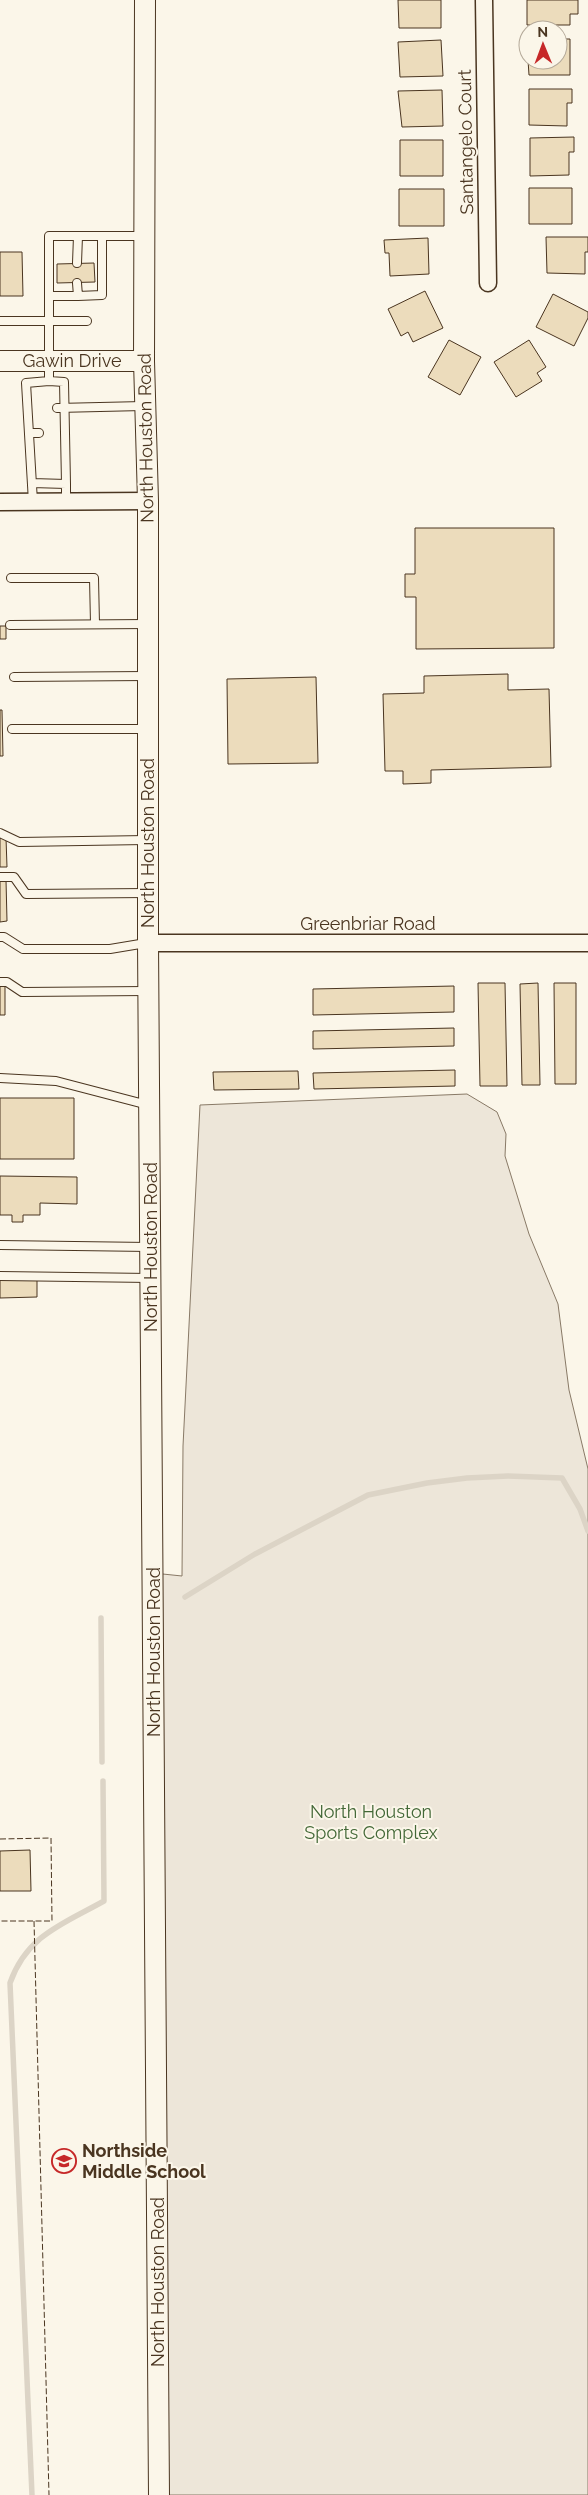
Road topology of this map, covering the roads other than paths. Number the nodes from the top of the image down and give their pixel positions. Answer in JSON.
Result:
{"nodes":[{"id":1,"x":145,"y":0,"type":"edge"},
{"id":2,"x":484,"y":0,"type":"edge"},
{"id":3,"x":78,"y":236,"type":"junction"},
{"id":4,"x":102,"y":236,"type":"junction"},
{"id":5,"x":144,"y":236,"type":"junction"},
{"id":6,"x":77,"y":264,"type":"dead end"},
{"id":7,"x":78,"y":283,"type":"dead end"},
{"id":8,"x":488,"y":283,"type":"dead end"},
{"id":9,"x":48,"y":296,"type":"junction"},
{"id":10,"x":78,"y":296,"type":"junction"},
{"id":11,"x":49,"y":321,"type":"junction"},
{"id":12,"x":87,"y":321,"type":"dead end"},
{"id":13,"x":0,"y":322,"type":"edge"},
{"id":14,"x":0,"y":361,"type":"edge"},
{"id":15,"x":144,"y":361,"type":"junction"},
{"id":16,"x":49,"y":371,"type":"junction"},
{"id":17,"x":146,"y":406,"type":"junction"},
{"id":18,"x":61,"y":408,"type":"junction"},
{"id":19,"x":28,"y":410,"type":"junction"},
{"id":20,"x":37,"y":410,"type":"dead end"},
{"id":21,"x":29,"y":433,"type":"junction"},
{"id":22,"x":39,"y":433,"type":"dead end"},
{"id":23,"x":32,"y":484,"type":"junction"},
{"id":24,"x":66,"y":484,"type":"junction"},
{"id":25,"x":148,"y":501,"type":"junction"},
{"id":26,"x":0,"y":502,"type":"edge"},
{"id":27,"x":33,"y":502,"type":"junction"},
{"id":28,"x":66,"y":502,"type":"junction"},
{"id":29,"x":11,"y":578,"type":"dead end"},
{"id":30,"x":95,"y":624,"type":"junction"},
{"id":31,"x":148,"y":624,"type":"junction"},
{"id":32,"x":10,"y":625,"type":"dead end"},
{"id":33,"x":148,"y":676,"type":"junction"},
{"id":34,"x":14,"y":677,"type":"dead end"},
{"id":35,"x":12,"y":729,"type":"dead end"},
{"id":36,"x":148,"y":729,"type":"junction"},
{"id":37,"x":0,"y":833,"type":"edge"},
{"id":38,"x":148,"y":840,"type":"junction"},
{"id":39,"x":0,"y":877,"type":"edge"},
{"id":40,"x":149,"y":893,"type":"junction"},
{"id":41,"x":0,"y":937,"type":"edge"},
{"id":42,"x":148,"y":943,"type":"junction"},
{"id":43,"x":588,"y":943,"type":"edge"},
{"id":44,"x":0,"y":982,"type":"edge"},
{"id":45,"x":149,"y":991,"type":"junction"},
{"id":46,"x":0,"y":1078,"type":"edge"},
{"id":47,"x":150,"y":1106,"type":"junction"},
{"id":48,"x":0,"y":1245,"type":"edge"},
{"id":49,"x":151,"y":1247,"type":"junction"},
{"id":50,"x":0,"y":1276,"type":"edge"},
{"id":51,"x":151,"y":1278,"type":"junction"},
{"id":52,"x":160,"y":2495,"type":"edge"}],
"edges":[{"from":1,"to":5,"type":"street","name":"North Houston Road"},
{"from":2,"to":8,"type":"street","name":"Santangelo Court"},
{"from":3,"to":4,"type":"lane"},
{"from":3,"to":6,"type":"lane"},
{"from":3,"to":9,"type":"lane"},
{"from":4,"to":5,"type":"lane"},
{"from":4,"to":10,"type":"lane"},
{"from":5,"to":15,"type":"street","name":"North Houston Road"},
{"from":7,"to":10,"type":"lane"},
{"from":9,"to":10,"type":"lane"},
{"from":9,"to":11,"type":"lane"},
{"from":11,"to":12,"type":"lane"},
{"from":11,"to":13,"type":"lane"},
{"from":11,"to":16,"type":"lane"},
{"from":14,"to":16,"type":"street","name":"Gawin Drive"},
{"from":15,"to":16,"type":"street","name":"Gawin Drive"},
{"from":15,"to":17,"type":"street","name":"North Houston Road"},
{"from":16,"to":18,"type":"lane"},
{"from":16,"to":19,"type":"lane"},
{"from":17,"to":18,"type":"lane"},
{"from":17,"to":25,"type":"street","name":"North Houston Road"},
{"from":18,"to":24,"type":"lane"},
{"from":19,"to":20,"type":"lane"},
{"from":19,"to":21,"type":"lane"},
{"from":21,"to":22,"type":"lane"},
{"from":21,"to":23,"type":"lane"},
{"from":23,"to":24,"type":"lane"},
{"from":23,"to":27,"type":"lane"},
{"from":24,"to":28,"type":"lane"},
{"from":25,"to":28,"type":"street"},
{"from":25,"to":31,"type":"street","name":"North Houston Road"},
{"from":26,"to":27,"type":"street"},
{"from":27,"to":28,"type":"street"},
{"from":29,"to":30,"type":"lane"},
{"from":30,"to":31,"type":"lane"},
{"from":30,"to":32,"type":"lane"},
{"from":31,"to":33,"type":"street","name":"North Houston Road"},
{"from":33,"to":34,"type":"lane"},
{"from":33,"to":36,"type":"street","name":"North Houston Road"},
{"from":35,"to":36,"type":"lane"},
{"from":36,"to":38,"type":"street","name":"North Houston Road"},
{"from":37,"to":38,"type":"lane"},
{"from":38,"to":40,"type":"street","name":"North Houston Road"},
{"from":39,"to":40,"type":"lane"},
{"from":40,"to":42,"type":"street","name":"North Houston Road"},
{"from":41,"to":42,"type":"lane"},
{"from":42,"to":43,"type":"street","name":"Greenbriar Road"},
{"from":42,"to":45,"type":"street","name":"North Houston Road"},
{"from":44,"to":45,"type":"lane"},
{"from":45,"to":47,"type":"street","name":"North Houston Road"},
{"from":46,"to":47,"type":"lane"},
{"from":47,"to":49,"type":"street","name":"North Houston Road"},
{"from":48,"to":49,"type":"lane"},
{"from":49,"to":51,"type":"street","name":"North Houston Road"},
{"from":50,"to":51,"type":"lane"},
{"from":51,"to":52,"type":"street","name":"North Houston Road"}]}
